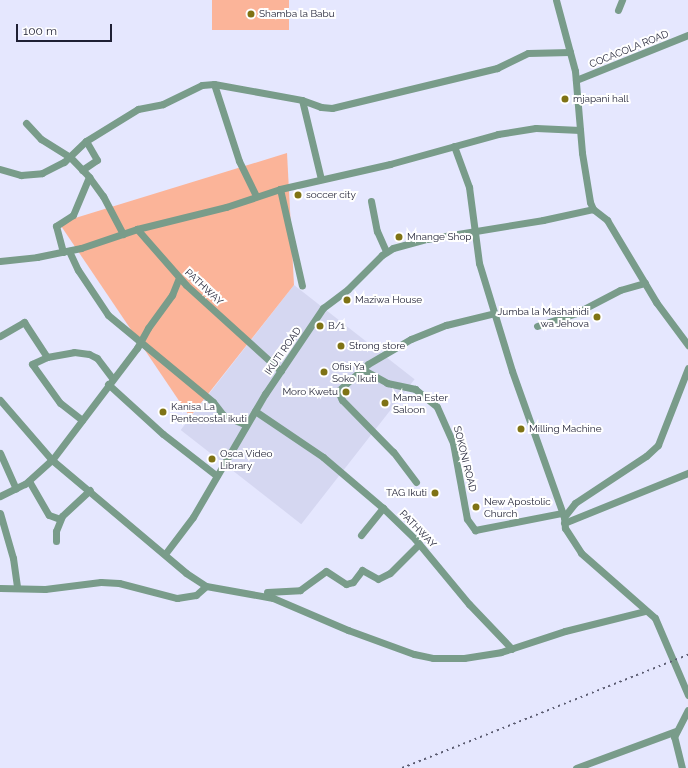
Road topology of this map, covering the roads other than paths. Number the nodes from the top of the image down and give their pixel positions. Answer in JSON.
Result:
{"nodes":[{"id":1,"x":556,"y":0,"type":"edge"},
{"id":2,"x":622,"y":0,"type":"edge"},
{"id":3,"x":618,"y":10,"type":"dead end"},
{"id":4,"x":688,"y":35,"type":"edge"},
{"id":5,"x":570,"y":52,"type":"junction"},
{"id":6,"x":576,"y":80,"type":"junction"},
{"id":7,"x":214,"y":84,"type":"junction"},
{"id":8,"x":302,"y":100,"type":"junction"},
{"id":9,"x":26,"y":123,"type":"dead end"},
{"id":10,"x":580,"y":130,"type":"junction"},
{"id":11,"x":86,"y":141,"type":"junction"},
{"id":12,"x":454,"y":146,"type":"junction"},
{"id":13,"x":70,"y":157,"type":"junction"},
{"id":14,"x":0,"y":169,"type":"edge"},
{"id":15,"x":82,"y":170,"type":"junction"},
{"id":16,"x":89,"y":177,"type":"junction"},
{"id":17,"x":321,"y":179,"type":"junction"},
{"id":18,"x":280,"y":189,"type":"junction"},
{"id":19,"x":256,"y":196,"type":"junction"},
{"id":20,"x":371,"y":201,"type":"dead end"},
{"id":21,"x":594,"y":209,"type":"junction"},
{"id":22,"x":137,"y":229,"type":"junction"},
{"id":23,"x":474,"y":230,"type":"junction"},
{"id":24,"x":123,"y":234,"type":"junction"},
{"id":25,"x":386,"y":251,"type":"junction"},
{"id":26,"x":66,"y":252,"type":"junction"},
{"id":27,"x":0,"y":261,"type":"edge"},
{"id":28,"x":180,"y":278,"type":"junction"},
{"id":29,"x":645,"y":283,"type":"junction"},
{"id":30,"x":302,"y":286,"type":"dead end"},
{"id":31,"x":495,"y":312,"type":"junction"},
{"id":32,"x":537,"y":326,"type":"dead end"},
{"id":33,"x":0,"y":336,"type":"edge"},
{"id":34,"x":140,"y":341,"type":"junction"},
{"id":35,"x":688,"y":345,"type":"edge"},
{"id":36,"x":47,"y":357,"type":"junction"},
{"id":37,"x":688,"y":368,"type":"edge"},
{"id":38,"x":362,"y":369,"type":"junction"},
{"id":39,"x":281,"y":371,"type":"junction"},
{"id":40,"x":110,"y":381,"type":"junction"},
{"id":41,"x":0,"y":400,"type":"edge"},
{"id":42,"x":255,"y":411,"type":"junction"},
{"id":43,"x":82,"y":420,"type":"junction"},
{"id":44,"x":246,"y":425,"type":"junction"},
{"id":45,"x":0,"y":453,"type":"edge"},
{"id":46,"x":52,"y":460,"type":"junction"},
{"id":47,"x":688,"y":473,"type":"edge"},
{"id":48,"x":216,"y":476,"type":"junction"},
{"id":49,"x":29,"y":481,"type":"junction"},
{"id":50,"x":416,"y":482,"type":"dead end"},
{"id":51,"x":16,"y":489,"type":"junction"},
{"id":52,"x":90,"y":490,"type":"junction"},
{"id":53,"x":0,"y":496,"type":"edge"},
{"id":54,"x":383,"y":508,"type":"junction"},
{"id":55,"x":0,"y":513,"type":"edge"},
{"id":56,"x":563,"y":517,"type":"junction"},
{"id":57,"x":60,"y":519,"type":"junction"},
{"id":58,"x":361,"y":534,"type":"dead end"},
{"id":59,"x":56,"y":541,"type":"dead end"},
{"id":60,"x":419,"y":544,"type":"junction"},
{"id":61,"x":165,"y":554,"type":"junction"},
{"id":62,"x":17,"y":586,"type":"junction"},
{"id":63,"x":206,"y":586,"type":"junction"},
{"id":64,"x":0,"y":588,"type":"edge"},
{"id":65,"x":267,"y":592,"type":"dead end"},
{"id":66,"x":645,"y":610,"type":"junction"},
{"id":67,"x":512,"y":649,"type":"junction"},
{"id":68,"x":688,"y":695,"type":"edge"},
{"id":69,"x":688,"y":710,"type":"edge"},
{"id":70,"x":682,"y":726,"type":"edge"},
{"id":71,"x":576,"y":768,"type":"edge"},
{"id":72,"x":682,"y":768,"type":"edge"}],
"edges":[{"from":1,"to":5,"type":"street"},
{"from":2,"to":3,"type":"street"},
{"from":4,"to":6,"type":"street","name":"COCACOLA ROAD"},
{"from":5,"to":6,"type":"street"},
{"from":5,"to":8,"type":"street"},
{"from":6,"to":10,"type":"street"},
{"from":7,"to":8,"type":"street"},
{"from":7,"to":11,"type":"street"},
{"from":7,"to":19,"type":"street"},
{"from":8,"to":17,"type":"street"},
{"from":9,"to":13,"type":"street"},
{"from":10,"to":12,"type":"street"},
{"from":10,"to":21,"type":"street"},
{"from":11,"to":13,"type":"street"},
{"from":11,"to":15,"type":"street"},
{"from":12,"to":17,"type":"street"},
{"from":12,"to":23,"type":"street"},
{"from":13,"to":14,"type":"street"},
{"from":13,"to":15,"type":"street"},
{"from":15,"to":16,"type":"street"},
{"from":16,"to":24,"type":"street"},
{"from":16,"to":26,"type":"street"},
{"from":17,"to":18,"type":"street"},
{"from":18,"to":19,"type":"street"},
{"from":18,"to":30,"type":"street"},
{"from":19,"to":22,"type":"street"},
{"from":20,"to":25,"type":"street"},
{"from":21,"to":23,"type":"street","name":"IKUTI ROAD"},
{"from":21,"to":29,"type":"street"},
{"from":22,"to":24,"type":"street"},
{"from":22,"to":28,"type":"street","name":"PATHWAY"},
{"from":23,"to":25,"type":"street","name":"IKUTI ROAD"},
{"from":23,"to":31,"type":"street"},
{"from":24,"to":26,"type":"street"},
{"from":25,"to":39,"type":"street","name":"IKUTI ROAD"},
{"from":26,"to":27,"type":"street"},
{"from":26,"to":34,"type":"street"},
{"from":28,"to":34,"type":"street"},
{"from":28,"to":39,"type":"street","name":"PATHWAY"},
{"from":29,"to":32,"type":"street"},
{"from":29,"to":35,"type":"street"},
{"from":31,"to":38,"type":"street"},
{"from":31,"to":56,"type":"street"},
{"from":33,"to":36,"type":"street"},
{"from":34,"to":40,"type":"street"},
{"from":34,"to":44,"type":"street"},
{"from":36,"to":40,"type":"street"},
{"from":36,"to":43,"type":"street"},
{"from":37,"to":56,"type":"street"},
{"from":38,"to":50,"type":"street"},
{"from":38,"to":56,"type":"street","name":"SOKONI ROAD"},
{"from":39,"to":42,"type":"street","name":"IKUTI ROAD"},
{"from":40,"to":43,"type":"street"},
{"from":40,"to":48,"type":"street"},
{"from":41,"to":46,"type":"street"},
{"from":42,"to":44,"type":"street","name":"IKUTI ROAD"},
{"from":42,"to":54,"type":"street","name":"PATHWAY"},
{"from":43,"to":46,"type":"street"},
{"from":44,"to":48,"type":"street","name":"IKUTI ROAD"},
{"from":45,"to":51,"type":"street"},
{"from":46,"to":49,"type":"street"},
{"from":46,"to":52,"type":"street"},
{"from":47,"to":56,"type":"street"},
{"from":48,"to":61,"type":"street","name":"IKUTI ROAD"},
{"from":49,"to":51,"type":"street"},
{"from":49,"to":57,"type":"street"},
{"from":51,"to":53,"type":"street"},
{"from":52,"to":57,"type":"street"},
{"from":52,"to":61,"type":"street"},
{"from":54,"to":58,"type":"street"},
{"from":54,"to":60,"type":"street","name":"PATHWAY"},
{"from":55,"to":62,"type":"street"},
{"from":56,"to":66,"type":"street"},
{"from":57,"to":59,"type":"street"},
{"from":60,"to":65,"type":"street"},
{"from":60,"to":67,"type":"street","name":"PATHWAY"},
{"from":61,"to":63,"type":"street"},
{"from":62,"to":63,"type":"street"},
{"from":62,"to":64,"type":"street"},
{"from":63,"to":67,"type":"street"},
{"from":66,"to":67,"type":"street"},
{"from":66,"to":68,"type":"street"},
{"from":69,"to":70,"type":"street"},
{"from":70,"to":71,"type":"street"},
{"from":70,"to":72,"type":"street"}]}
